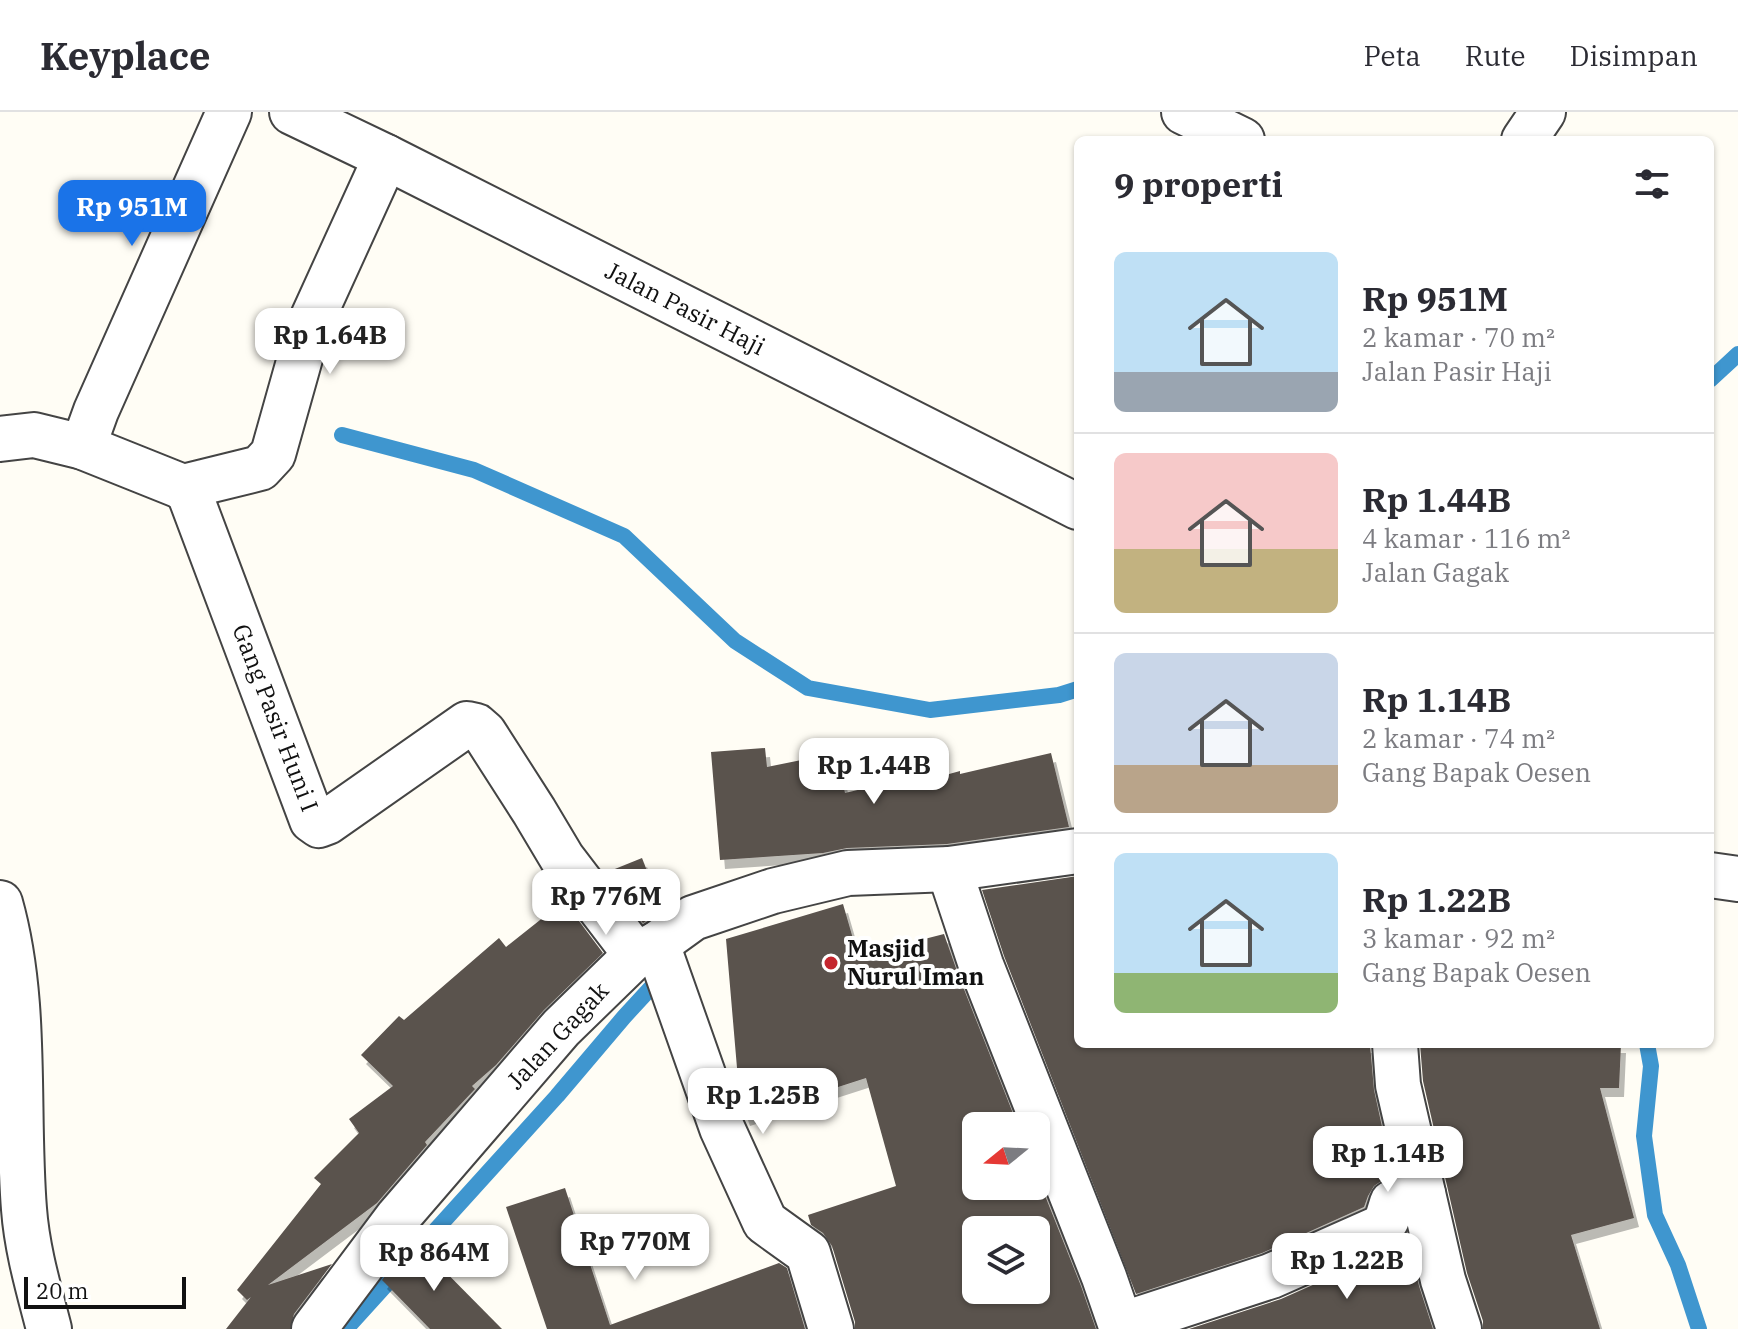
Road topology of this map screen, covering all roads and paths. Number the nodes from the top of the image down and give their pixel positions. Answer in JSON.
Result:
{"nodes":[{"id":1,"x":229,"y":112,"type":"edge"},
{"id":2,"x":292,"y":112,"type":"edge"},
{"id":3,"x":1184,"y":112,"type":"edge"},
{"id":4,"x":1543,"y":112,"type":"edge"},
{"id":5,"x":1234,"y":136,"type":"edge"},
{"id":6,"x":1527,"y":136,"type":"edge"},
{"id":7,"x":386,"y":157,"type":"junction"},
{"id":8,"x":90,"y":429,"type":"junction"},
{"id":9,"x":0,"y":439,"type":"edge"},
{"id":10,"x":183,"y":487,"type":"junction"},
{"id":11,"x":1074,"y":505,"type":"edge"},
{"id":12,"x":1074,"y":852,"type":"edge"},
{"id":13,"x":949,"y":869,"type":"junction"},
{"id":14,"x":1714,"y":876,"type":"edge"},
{"id":15,"x":1738,"y":879,"type":"edge"},
{"id":16,"x":0,"y":903,"type":"edge"},
{"id":17,"x":647,"y":950,"type":"junction"},
{"id":18,"x":1395,"y":1048,"type":"edge"},
{"id":19,"x":1423,"y":1194,"type":"junction"},
{"id":20,"x":1121,"y":1327,"type":"edge"},
{"id":21,"x":49,"y":1329,"type":"edge"},
{"id":22,"x":314,"y":1329,"type":"edge"},
{"id":23,"x":831,"y":1329,"type":"edge"},
{"id":24,"x":1459,"y":1329,"type":"edge"}],
"edges":[{"from":1,"to":8,"type":"street"},
{"from":2,"to":7,"type":"street","name":"Jalan Pasir Haji"},
{"from":3,"to":5,"type":"street"},
{"from":4,"to":6,"type":"street"},
{"from":7,"to":10,"type":"street"},
{"from":7,"to":11,"type":"street","name":"Jalan Pasir Haji"},
{"from":8,"to":9,"type":"street"},
{"from":8,"to":10,"type":"street"},
{"from":10,"to":17,"type":"street","name":"Gang Pasir Huni I"},
{"from":12,"to":13,"type":"street","name":"Jalan Gagak"},
{"from":13,"to":17,"type":"street","name":"Jalan Gagak"},
{"from":13,"to":20,"type":"street"},
{"from":14,"to":15,"type":"street"},
{"from":16,"to":21,"type":"street"},
{"from":17,"to":22,"type":"street","name":"Jalan Gagak"},
{"from":17,"to":23,"type":"street"},
{"from":18,"to":19,"type":"street"},
{"from":19,"to":20,"type":"street"},
{"from":19,"to":24,"type":"street"}]}
